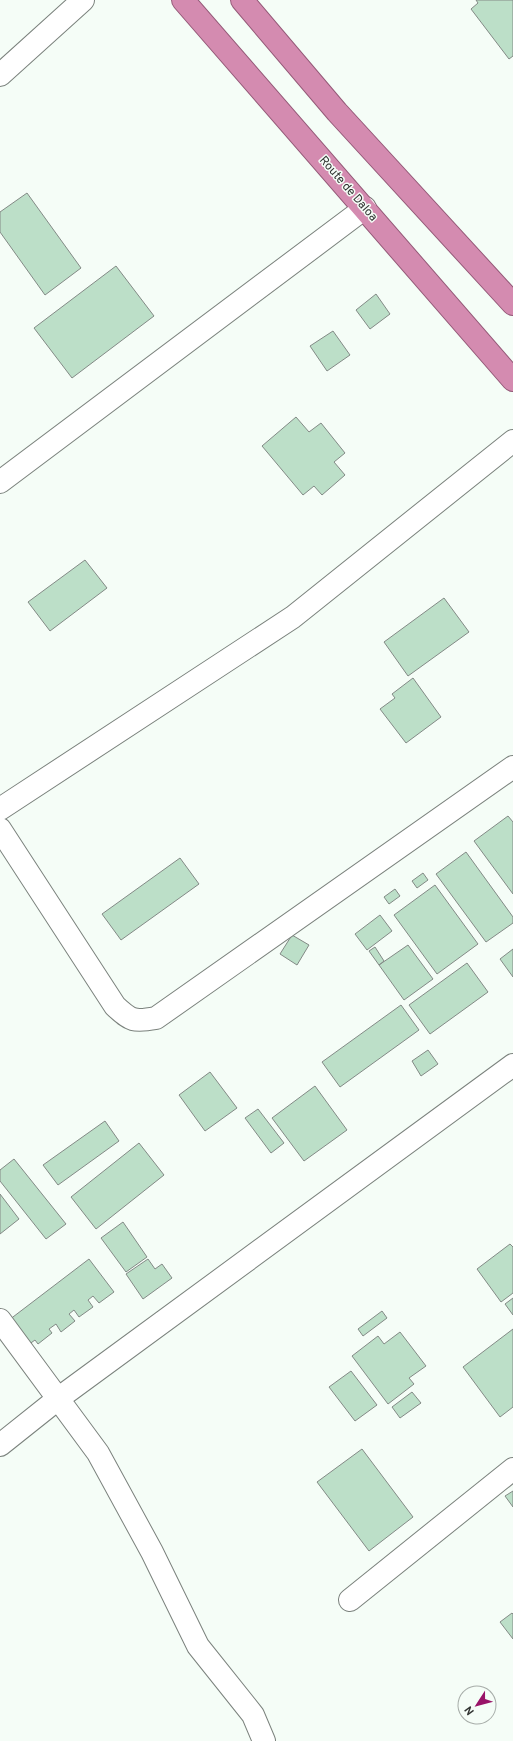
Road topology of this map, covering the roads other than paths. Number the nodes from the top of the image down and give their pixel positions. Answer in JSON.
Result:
{"nodes":[{"id":1,"x":83,"y":0,"type":"edge"},
{"id":2,"x":183,"y":0,"type":"edge"},
{"id":3,"x":242,"y":0,"type":"edge"},
{"id":4,"x":0,"y":76,"type":"edge"},
{"id":5,"x":365,"y":208,"type":"junction"},
{"id":6,"x":513,"y":304,"type":"edge"},
{"id":7,"x":513,"y":380,"type":"edge"},
{"id":8,"x":513,"y":441,"type":"edge"},
{"id":9,"x":0,"y":482,"type":"edge"},
{"id":10,"x":513,"y":766,"type":"edge"},
{"id":11,"x":0,"y":809,"type":"edge"},
{"id":12,"x":0,"y":829,"type":"edge"},
{"id":13,"x":513,"y":1065,"type":"edge"},
{"id":14,"x":0,"y":1320,"type":"edge"},
{"id":15,"x":58,"y":1398,"type":"junction"},
{"id":16,"x":0,"y":1445,"type":"edge"},
{"id":17,"x":513,"y":1469,"type":"edge"},
{"id":18,"x":350,"y":1600,"type":"dead end"},
{"id":19,"x":264,"y":1741,"type":"edge"}],
"edges":[{"from":1,"to":4,"type":"street"},
{"from":2,"to":5,"type":"highway","name":"Route de Daloa"},
{"from":3,"to":6,"type":"highway"},
{"from":5,"to":7,"type":"highway","name":"Route de Daloa"},
{"from":5,"to":9,"type":"street"},
{"from":8,"to":11,"type":"street"},
{"from":10,"to":12,"type":"street"},
{"from":13,"to":15,"type":"street"},
{"from":14,"to":15,"type":"street"},
{"from":15,"to":16,"type":"street"},
{"from":15,"to":19,"type":"street"},
{"from":17,"to":18,"type":"street"}]}
